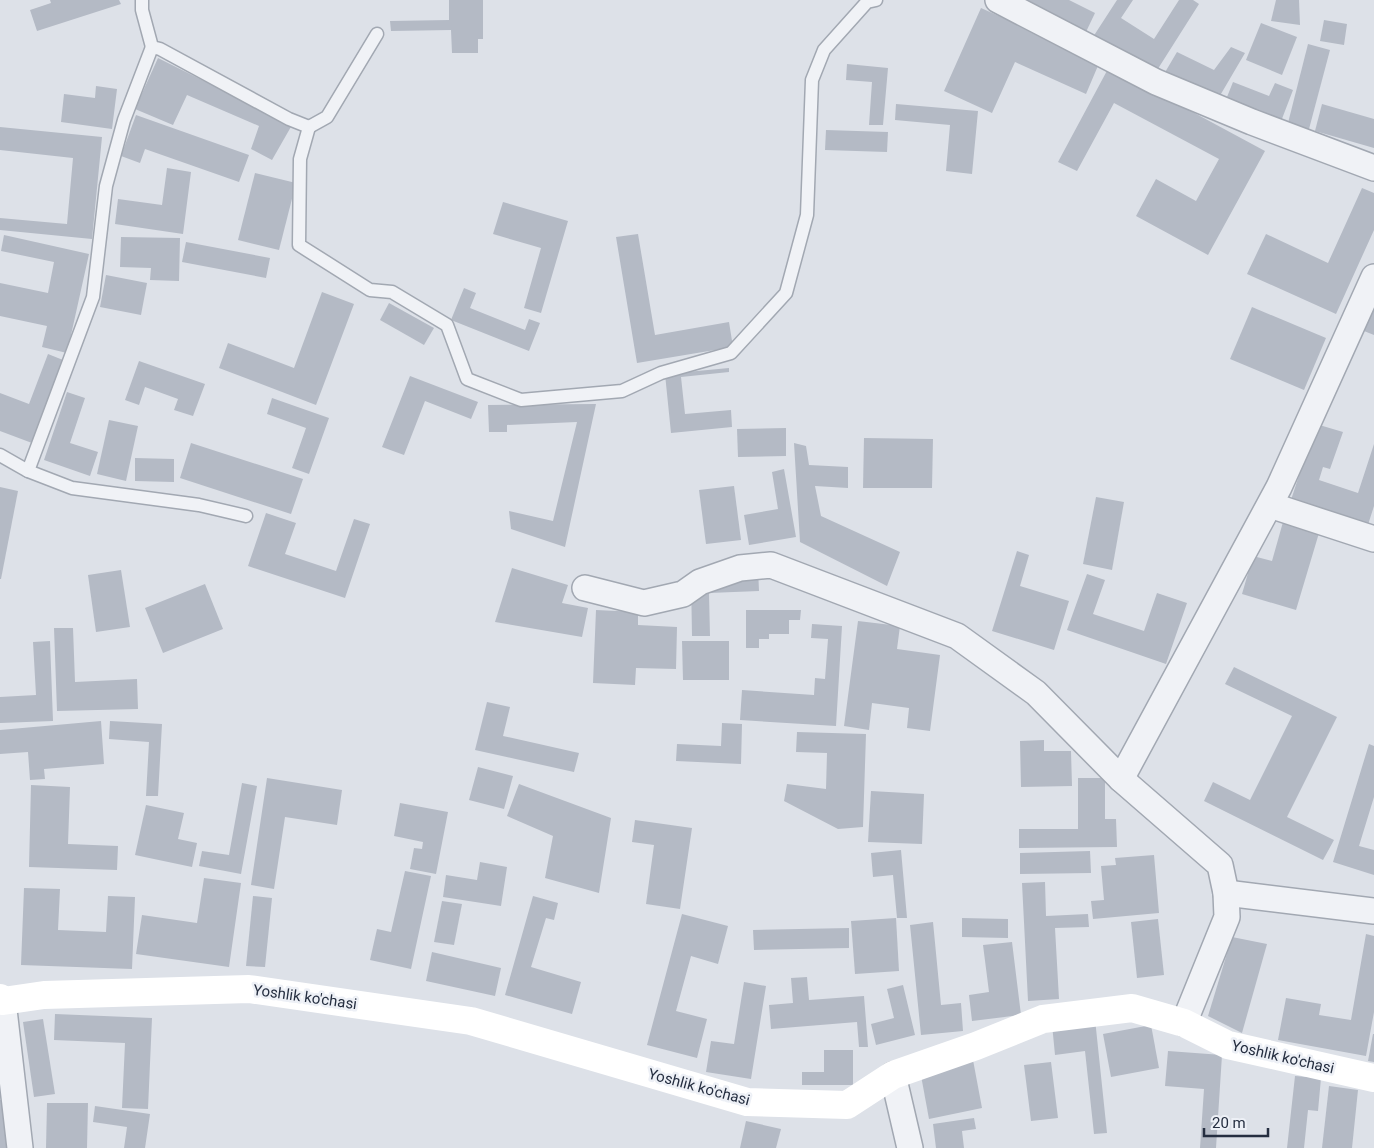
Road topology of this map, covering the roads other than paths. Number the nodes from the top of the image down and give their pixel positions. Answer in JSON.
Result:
{"nodes":[{"id":1,"x":142,"y":0,"type":"edge"},
{"id":2,"x":876,"y":0,"type":"edge"},
{"id":3,"x":998,"y":0,"type":"edge"},
{"id":4,"x":377,"y":34,"type":"dead end"},
{"id":5,"x":152,"y":48,"type":"junction"},
{"id":6,"x":309,"y":127,"type":"junction"},
{"id":7,"x":1374,"y":168,"type":"edge"},
{"id":8,"x":1374,"y":277,"type":"edge"},
{"id":9,"x":0,"y":456,"type":"edge"},
{"id":10,"x":28,"y":471,"type":"junction"},
{"id":11,"x":1270,"y":505,"type":"junction"},
{"id":12,"x":246,"y":516,"type":"dead end"},
{"id":13,"x":1374,"y":539,"type":"edge"},
{"id":14,"x":585,"y":588,"type":"dead end"},
{"id":15,"x":1121,"y":779,"type":"junction"},
{"id":16,"x":1226,"y":893,"type":"junction"},
{"id":17,"x":1374,"y":911,"type":"edge"},
{"id":18,"x":2,"y":1000,"type":"edge"},
{"id":19,"x":1184,"y":1023,"type":"junction"},
{"id":20,"x":893,"y":1075,"type":"junction"},
{"id":21,"x":1374,"y":1078,"type":"edge"},
{"id":22,"x":20,"y":1148,"type":"edge"},
{"id":23,"x":910,"y":1148,"type":"edge"}],
"edges":[{"from":1,"to":5,"type":"lane"},
{"from":2,"to":6,"type":"lane"},
{"from":3,"to":7,"type":"street"},
{"from":4,"to":6,"type":"lane"},
{"from":5,"to":6,"type":"lane"},
{"from":5,"to":10,"type":"lane"},
{"from":8,"to":11,"type":"street"},
{"from":9,"to":10,"type":"lane"},
{"from":10,"to":12,"type":"lane"},
{"from":11,"to":13,"type":"street"},
{"from":11,"to":15,"type":"street"},
{"from":14,"to":15,"type":"street"},
{"from":15,"to":16,"type":"street"},
{"from":16,"to":17,"type":"street"},
{"from":16,"to":19,"type":"street"},
{"from":18,"to":20,"type":"street","name":"Yoshlik ko'chasi"},
{"from":18,"to":22,"type":"street"},
{"from":19,"to":20,"type":"street","name":"Yoshlik ko'chasi"},
{"from":19,"to":21,"type":"street","name":"Yoshlik ko'chasi"},
{"from":20,"to":23,"type":"street"}]}
